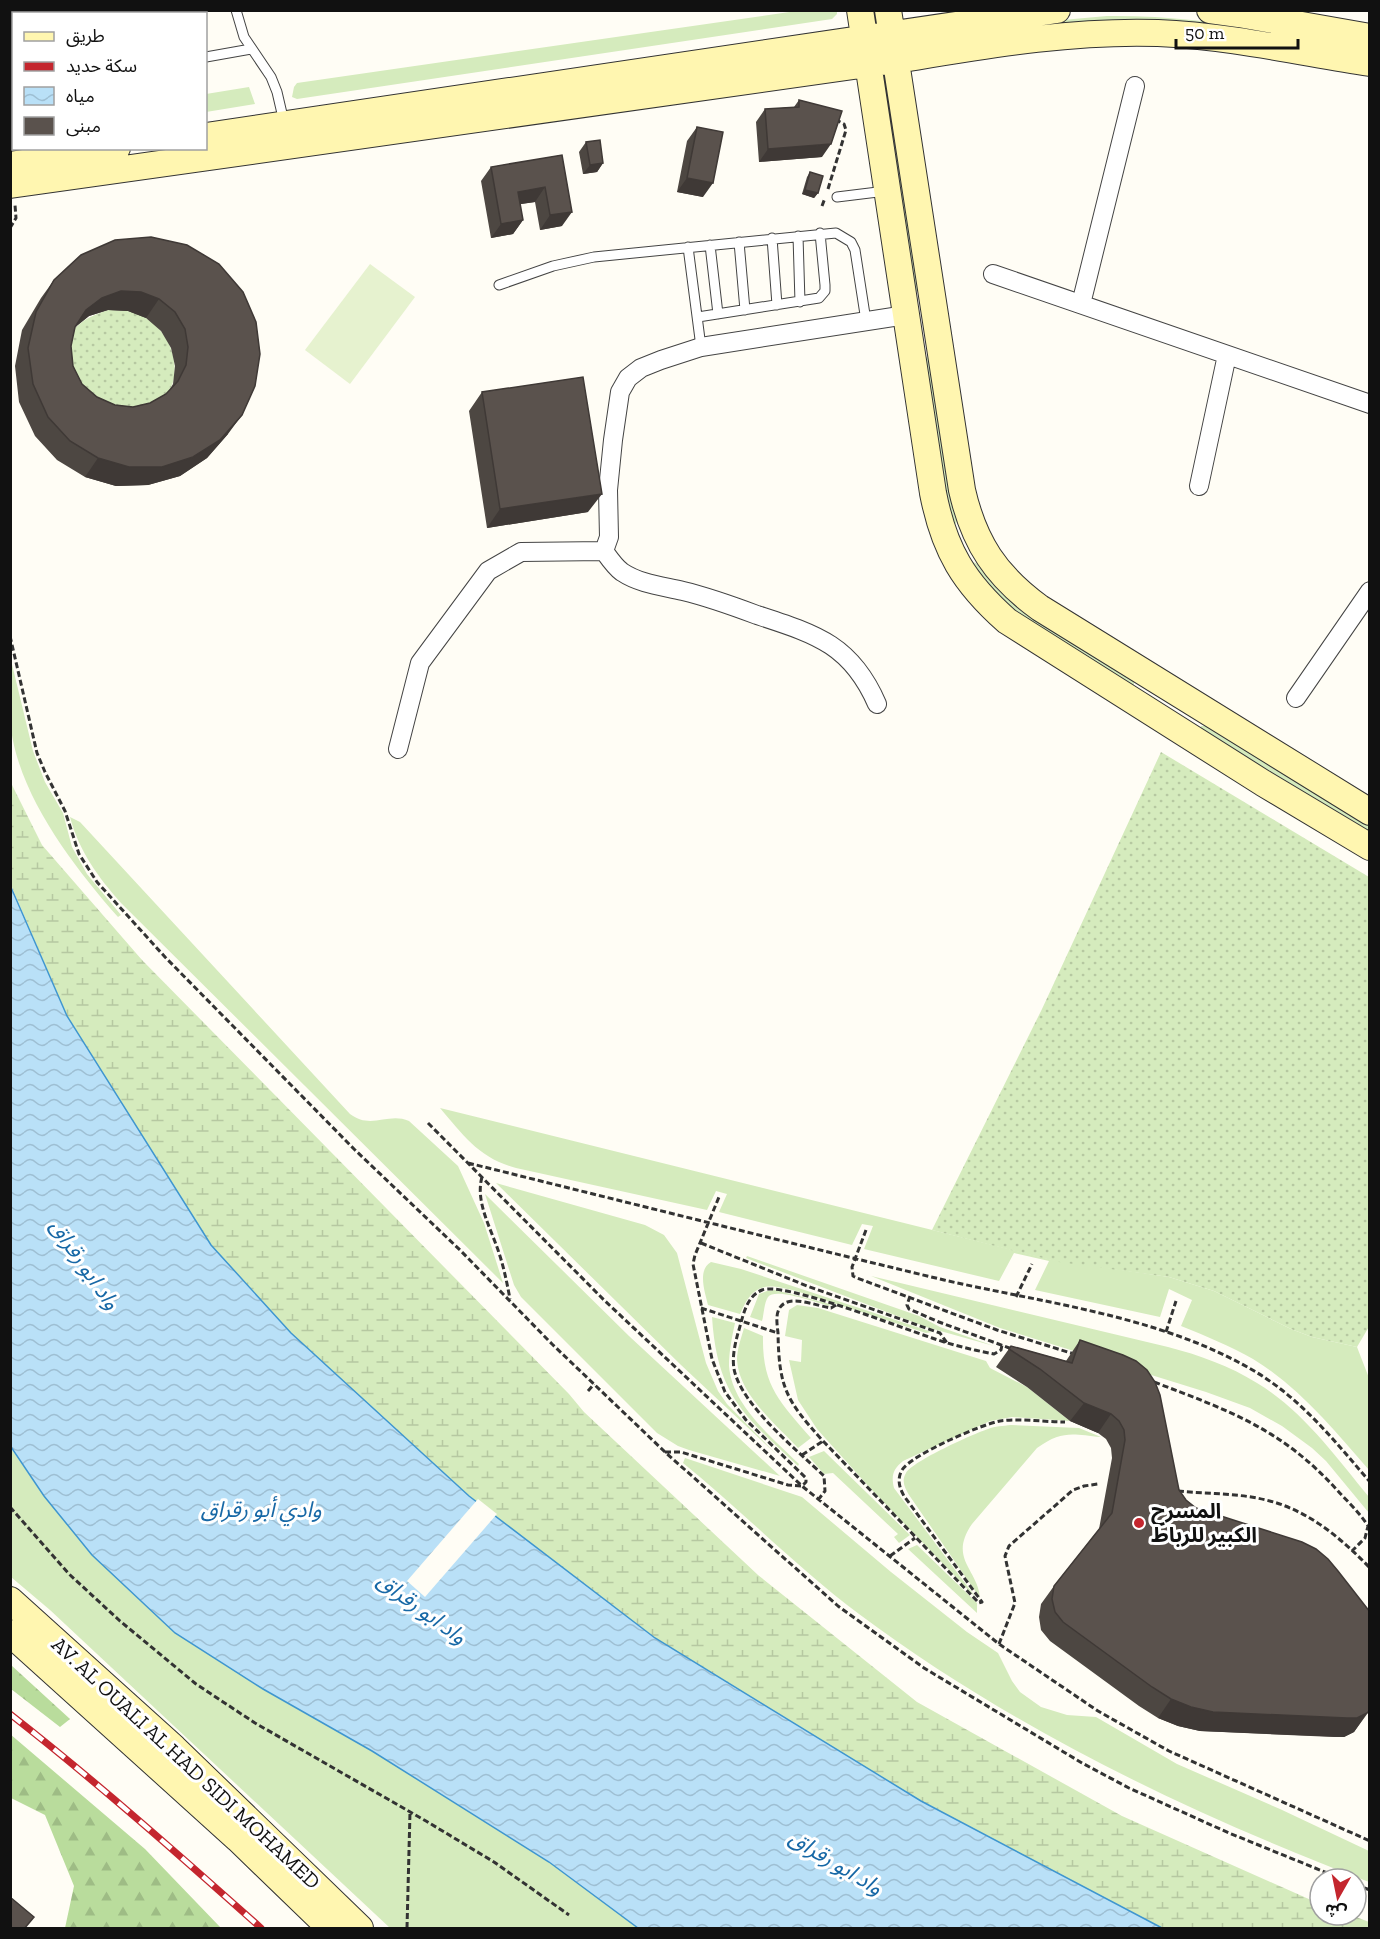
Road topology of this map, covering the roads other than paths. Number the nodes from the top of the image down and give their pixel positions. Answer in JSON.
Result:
{"nodes":[{"id":1,"x":236,"y":10,"type":"edge"},
{"id":2,"x":860,"y":10,"type":"edge"},
{"id":3,"x":1057,"y":10,"type":"edge"},
{"id":4,"x":1210,"y":10,"type":"edge"},
{"id":5,"x":890,"y":22,"type":"edge"},
{"id":6,"x":1370,"y":37,"type":"edge"},
{"id":7,"x":864,"y":38,"type":"junction"},
{"id":8,"x":251,"y":49,"type":"junction"},
{"id":9,"x":207,"y":57,"type":"edge"},
{"id":10,"x":896,"y":60,"type":"junction"},
{"id":11,"x":1370,"y":63,"type":"edge"},
{"id":12,"x":868,"y":64,"type":"junction"},
{"id":13,"x":1135,"y":86,"type":"dead end"},
{"id":14,"x":285,"y":124,"type":"junction"},
{"id":15,"x":207,"y":136,"type":"edge"},
{"id":16,"x":104,"y":150,"type":"edge"},
{"id":17,"x":10,"y":165,"type":"edge"},
{"id":18,"x":888,"y":191,"type":"junction"},
{"id":19,"x":13,"y":192,"type":"edge"},
{"id":20,"x":837,"y":197,"type":"dead end"},
{"id":21,"x":820,"y":233,"type":"junction"},
{"id":22,"x":798,"y":236,"type":"junction"},
{"id":23,"x":772,"y":238,"type":"junction"},
{"id":24,"x":739,"y":242,"type":"junction"},
{"id":25,"x":710,"y":245,"type":"junction"},
{"id":26,"x":688,"y":247,"type":"junction"},
{"id":27,"x":993,"y":274,"type":"dead end"},
{"id":28,"x":498,"y":285,"type":"dead end"},
{"id":29,"x":800,"y":302,"type":"junction"},
{"id":30,"x":1081,"y":304,"type":"junction"},
{"id":31,"x":777,"y":305,"type":"junction"},
{"id":32,"x":745,"y":310,"type":"junction"},
{"id":33,"x":718,"y":314,"type":"junction"},
{"id":34,"x":906,"y":315,"type":"junction"},
{"id":35,"x":698,"y":317,"type":"junction"},
{"id":36,"x":866,"y":321,"type":"junction"},
{"id":37,"x":702,"y":347,"type":"junction"},
{"id":38,"x":1227,"y":355,"type":"junction"},
{"id":39,"x":1370,"y":404,"type":"edge"},
{"id":40,"x":1199,"y":486,"type":"dead end"},
{"id":41,"x":974,"y":533,"type":"junction"},
{"id":42,"x":949,"y":547,"type":"junction"},
{"id":43,"x":604,"y":551,"type":"junction"},
{"id":44,"x":1370,"y":591,"type":"edge"},
{"id":45,"x":1175,"y":692,"type":"junction"},
{"id":46,"x":1296,"y":698,"type":"dead end"},
{"id":47,"x":877,"y":704,"type":"dead end"},
{"id":48,"x":1159,"y":717,"type":"junction"},
{"id":49,"x":398,"y":749,"type":"dead end"},
{"id":50,"x":1370,"y":812,"type":"edge"},
{"id":51,"x":1370,"y":847,"type":"edge"},
{"id":52,"x":10,"y":1600,"type":"edge"},
{"id":53,"x":10,"y":1634,"type":"edge"},
{"id":54,"x":330,"y":1929,"type":"edge"},
{"id":55,"x":360,"y":1929,"type":"edge"}],
"edges":[{"from":1,"to":8,"type":"lane"},
{"from":2,"to":7,"type":"street"},
{"from":3,"to":5,"type":"street"},
{"from":4,"to":6,"type":"street"},
{"from":5,"to":7,"type":"street"},
{"from":5,"to":10,"type":"street"},
{"from":7,"to":12,"type":"street"},
{"from":7,"to":14,"type":"street"},
{"from":8,"to":9,"type":"lane"},
{"from":8,"to":14,"type":"lane"},
{"from":10,"to":11,"type":"street"},
{"from":10,"to":12,"type":"street"},
{"from":10,"to":41,"type":"street"},
{"from":12,"to":18,"type":"street"},
{"from":12,"to":19,"type":"street"},
{"from":13,"to":30,"type":"street"},
{"from":14,"to":15,"type":"street"},
{"from":16,"to":17,"type":"street"},
{"from":18,"to":20,"type":"lane"},
{"from":18,"to":34,"type":"street"},
{"from":21,"to":22,"type":"lane"},
{"from":21,"to":29,"type":"lane"},
{"from":21,"to":36,"type":"lane"},
{"from":22,"to":23,"type":"lane"},
{"from":22,"to":29,"type":"lane"},
{"from":23,"to":24,"type":"lane"},
{"from":23,"to":31,"type":"lane"},
{"from":24,"to":25,"type":"lane"},
{"from":24,"to":32,"type":"lane"},
{"from":25,"to":26,"type":"lane"},
{"from":25,"to":33,"type":"lane"},
{"from":26,"to":28,"type":"lane"},
{"from":26,"to":35,"type":"lane"},
{"from":27,"to":30,"type":"street"},
{"from":29,"to":31,"type":"lane"},
{"from":30,"to":38,"type":"street"},
{"from":31,"to":32,"type":"lane"},
{"from":32,"to":33,"type":"lane"},
{"from":33,"to":35,"type":"lane"},
{"from":34,"to":36,"type":"street"},
{"from":34,"to":42,"type":"street"},
{"from":35,"to":37,"type":"lane"},
{"from":36,"to":37,"type":"street"},
{"from":37,"to":43,"type":"street"},
{"from":38,"to":39,"type":"street"},
{"from":38,"to":40,"type":"street"},
{"from":41,"to":42,"type":"street"},
{"from":41,"to":45,"type":"street"},
{"from":42,"to":48,"type":"street"},
{"from":43,"to":47,"type":"street"},
{"from":43,"to":49,"type":"street"},
{"from":44,"to":46,"type":"street"},
{"from":45,"to":48,"type":"street"},
{"from":45,"to":50,"type":"street"},
{"from":48,"to":51,"type":"street"},
{"from":52,"to":55,"type":"street","name":"AV. AL OUALI AL HAD SIDI MOHAMED"},
{"from":53,"to":54,"type":"street","name":"AV. AL OUALI AL HAD SIDI MOHAMED"}]}
